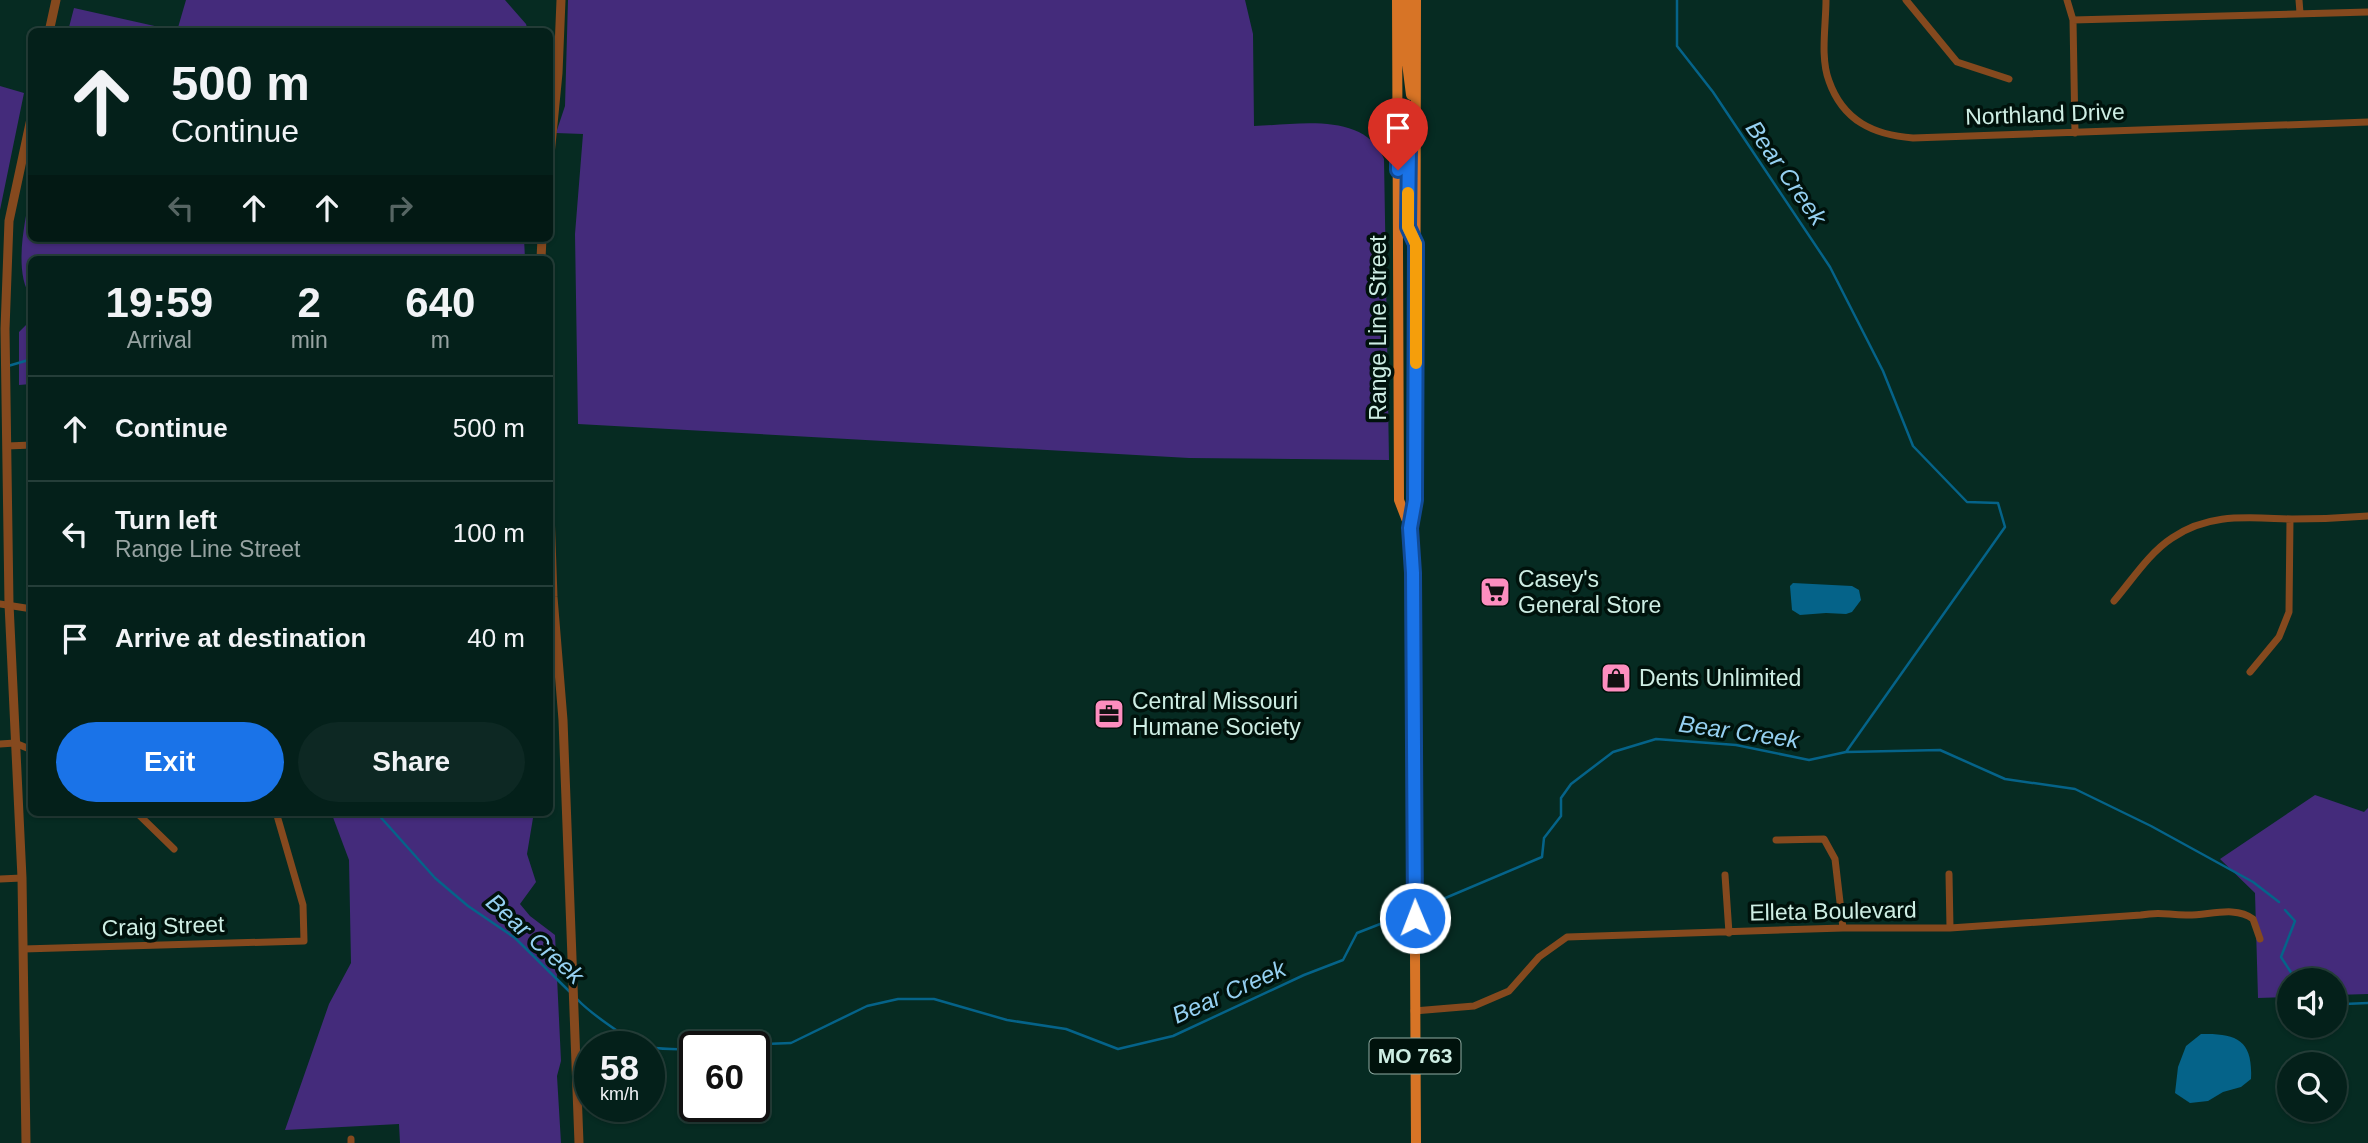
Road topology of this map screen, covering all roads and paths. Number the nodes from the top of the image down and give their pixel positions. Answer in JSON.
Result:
{"nodes":[{"id":1,"x":56,"y":0,"type":"edge"},
{"id":2,"x":561,"y":0,"type":"edge"},
{"id":3,"x":1397,"y":0,"type":"edge"},
{"id":4,"x":1407,"y":0,"type":"edge"},
{"id":5,"x":1416,"y":0,"type":"edge"},
{"id":6,"x":1826,"y":0,"type":"edge"},
{"id":7,"x":1906,"y":0,"type":"edge"},
{"id":8,"x":2067,"y":0,"type":"edge"},
{"id":9,"x":2299,"y":0,"type":"edge"},
{"id":10,"x":2368,"y":12,"type":"edge"},
{"id":11,"x":2300,"y":13,"type":"junction"},
{"id":12,"x":2073,"y":20,"type":"junction"},
{"id":13,"x":50,"y":28,"type":"edge"},
{"id":14,"x":2009,"y":79,"type":"dead end"},
{"id":15,"x":1416,"y":107,"type":"junction"},
{"id":16,"x":1398,"y":115,"type":"junction"},
{"id":17,"x":2368,"y":122,"type":"edge"},
{"id":18,"x":553,"y":124,"type":"edge"},
{"id":19,"x":28,"y":133,"type":"edge"},
{"id":20,"x":2075,"y":133,"type":"junction"},
{"id":21,"x":1416,"y":244,"type":"junction"},
{"id":22,"x":7,"y":446,"type":"junction"},
{"id":23,"x":28,"y":446,"type":"edge"},
{"id":24,"x":2368,"y":516,"type":"edge"},
{"id":25,"x":2290,"y":519,"type":"junction"},
{"id":26,"x":1410,"y":528,"type":"junction"},
{"id":27,"x":553,"y":597,"type":"edge"},
{"id":28,"x":2113,"y":601,"type":"dead end"},
{"id":29,"x":5,"y":604,"type":"edge"},
{"id":30,"x":28,"y":608,"type":"edge"},
{"id":31,"x":2250,"y":672,"type":"dead end"},
{"id":32,"x":15,"y":743,"type":"junction"},
{"id":33,"x":0,"y":744,"type":"edge"},
{"id":34,"x":28,"y":748,"type":"edge"},
{"id":35,"x":140,"y":816,"type":"edge"},
{"id":36,"x":277,"y":816,"type":"edge"},
{"id":37,"x":1776,"y":840,"type":"dead end"},
{"id":38,"x":174,"y":849,"type":"dead end"},
{"id":39,"x":1949,"y":874,"type":"dead end"},
{"id":40,"x":1726,"y":875,"type":"dead end"},
{"id":41,"x":22,"y":878,"type":"junction"},
{"id":42,"x":0,"y":879,"type":"edge"},
{"id":43,"x":1843,"y":928,"type":"junction"},
{"id":44,"x":1950,"y":928,"type":"junction"},
{"id":45,"x":1729,"y":933,"type":"junction"},
{"id":46,"x":2260,"y":939,"type":"dead end"},
{"id":47,"x":23,"y":949,"type":"junction"},
{"id":48,"x":1415,"y":1011,"type":"junction"},
{"id":49,"x":26,"y":1143,"type":"edge"},
{"id":50,"x":579,"y":1143,"type":"edge"},
{"id":51,"x":1416,"y":1143,"type":"edge"}],
"edges":[{"from":1,"to":13,"type":"street"},
{"from":2,"to":18,"type":"street"},
{"from":3,"to":16,"type":"main road","name":"Range Line Street","number":"MO 763"},
{"from":4,"to":15,"type":"main road"},
{"from":5,"to":15,"type":"main road","name":"Range Line Street","number":"MO 763"},
{"from":6,"to":20,"type":"street","name":"Northland Drive"},
{"from":7,"to":14,"type":"street"},
{"from":8,"to":12,"type":"street"},
{"from":9,"to":11,"type":"street"},
{"from":10,"to":11,"type":"street"},
{"from":11,"to":12,"type":"street"},
{"from":12,"to":20,"type":"street"},
{"from":15,"to":21,"type":"main road","name":"Range Line Street","number":"MO 763"},
{"from":16,"to":21,"type":"main road"},
{"from":16,"to":26,"type":"main road","name":"Range Line Street","number":"MO 763"},
{"from":17,"to":20,"type":"street","name":"Northland Drive"},
{"from":19,"to":22,"type":"street"},
{"from":21,"to":26,"type":"main road","name":"Range Line Street","number":"MO 763"},
{"from":22,"to":23,"type":"street"},
{"from":22,"to":29,"type":"street"},
{"from":24,"to":25,"type":"street"},
{"from":25,"to":28,"type":"street"},
{"from":25,"to":31,"type":"street"},
{"from":26,"to":48,"type":"main road","name":"Range Line Street","number":"MO 763"},
{"from":27,"to":50,"type":"street"},
{"from":29,"to":30,"type":"street"},
{"from":29,"to":32,"type":"street"},
{"from":32,"to":33,"type":"street"},
{"from":32,"to":34,"type":"street"},
{"from":32,"to":41,"type":"street"},
{"from":35,"to":38,"type":"street"},
{"from":36,"to":47,"type":"street","name":"Craig Street"},
{"from":37,"to":43,"type":"street"},
{"from":39,"to":44,"type":"street"},
{"from":40,"to":45,"type":"street"},
{"from":41,"to":42,"type":"street"},
{"from":41,"to":47,"type":"street"},
{"from":43,"to":44,"type":"street","name":"Elleta Boulevard"},
{"from":43,"to":45,"type":"street","name":"Elleta Boulevard"},
{"from":44,"to":46,"type":"street","name":"Elleta Boulevard"},
{"from":45,"to":48,"type":"street","name":"Elleta Boulevard"},
{"from":47,"to":49,"type":"street"},
{"from":48,"to":51,"type":"main road","name":"Range Line Street","number":"MO 763"}]}
